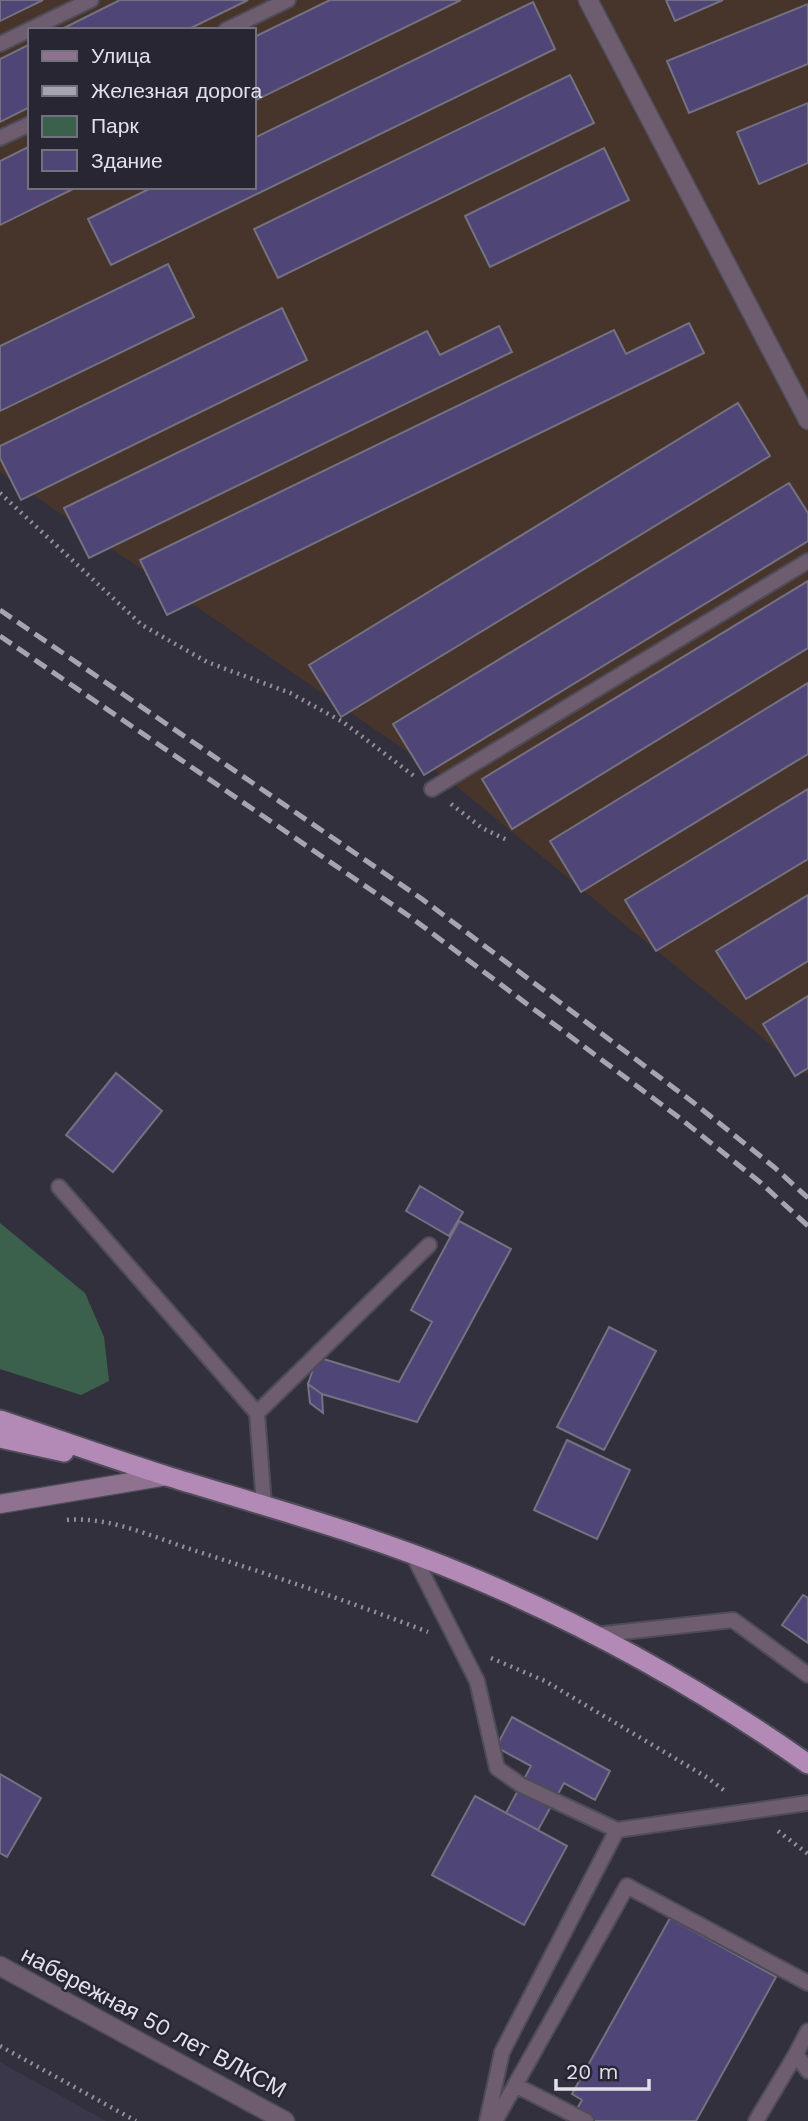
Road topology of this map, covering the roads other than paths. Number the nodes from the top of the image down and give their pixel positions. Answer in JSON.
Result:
{"nodes":[{"id":1,"x":91,"y":0,"type":"edge"},
{"id":2,"x":288,"y":0,"type":"edge"},
{"id":3,"x":588,"y":0,"type":"edge"},
{"id":4,"x":33,"y":28,"type":"edge"},
{"id":5,"x":230,"y":28,"type":"edge"},
{"id":6,"x":28,"y":30,"type":"edge"},
{"id":7,"x":0,"y":44,"type":"edge"},
{"id":8,"x":28,"y":125,"type":"edge"},
{"id":9,"x":0,"y":138,"type":"edge"},
{"id":10,"x":808,"y":420,"type":"edge"},
{"id":11,"x":808,"y":561,"type":"edge"},
{"id":12,"x":432,"y":789,"type":"road end"},
{"id":13,"x":58,"y":1187,"type":"dead end"},
{"id":14,"x":429,"y":1245,"type":"dead end"},
{"id":15,"x":257,"y":1413,"type":"junction"},
{"id":16,"x":0,"y":1420,"type":"edge"},
{"id":17,"x":0,"y":1438,"type":"edge"},
{"id":18,"x":167,"y":1476,"type":"junction"},
{"id":19,"x":0,"y":1504,"type":"edge"},
{"id":20,"x":264,"y":1505,"type":"junction"},
{"id":21,"x":413,"y":1555,"type":"junction"},
{"id":22,"x":595,"y":1634,"type":"junction"},
{"id":23,"x":808,"y":1675,"type":"edge"},
{"id":24,"x":808,"y":1765,"type":"edge"},
{"id":25,"x":808,"y":1803,"type":"edge"},
{"id":26,"x":617,"y":1830,"type":"junction"},
{"id":27,"x":0,"y":1966,"type":"edge"},
{"id":28,"x":808,"y":1983,"type":"edge"},
{"id":29,"x":808,"y":2031,"type":"edge"},
{"id":30,"x":796,"y":2054,"type":"junction"},
{"id":31,"x":808,"y":2071,"type":"edge"},
{"id":32,"x":515,"y":2085,"type":"junction"},
{"id":33,"x":285,"y":2121,"type":"edge"},
{"id":34,"x":487,"y":2121,"type":"edge"},
{"id":35,"x":495,"y":2121,"type":"edge"},
{"id":36,"x":586,"y":2121,"type":"edge"},
{"id":37,"x":756,"y":2121,"type":"edge"}],
"edges":[{"from":1,"to":4,"type":"lane"},
{"from":2,"to":5,"type":"lane"},
{"from":3,"to":10,"type":"street"},
{"from":6,"to":7,"type":"lane"},
{"from":8,"to":9,"type":"lane"},
{"from":11,"to":12,"type":"lane"},
{"from":13,"to":15,"type":"lane"},
{"from":14,"to":15,"type":"lane"},
{"from":15,"to":20,"type":"lane"},
{"from":16,"to":18,"type":"highway"},
{"from":17,"to":18,"type":"highway"},
{"from":18,"to":19,"type":"main road"},
{"from":18,"to":20,"type":"highway"},
{"from":20,"to":21,"type":"highway"},
{"from":21,"to":22,"type":"highway"},
{"from":21,"to":26,"type":"lane"},
{"from":22,"to":23,"type":"lane"},
{"from":22,"to":24,"type":"highway"},
{"from":25,"to":26,"type":"lane"},
{"from":26,"to":34,"type":"lane"},
{"from":27,"to":33,"type":"street","name":"набережная 50 лет ВЛКСМ"},
{"from":28,"to":32,"type":"lane"},
{"from":29,"to":30,"type":"lane"},
{"from":30,"to":31,"type":"lane"},
{"from":30,"to":37,"type":"lane"},
{"from":32,"to":35,"type":"lane"},
{"from":32,"to":36,"type":"lane"}]}
